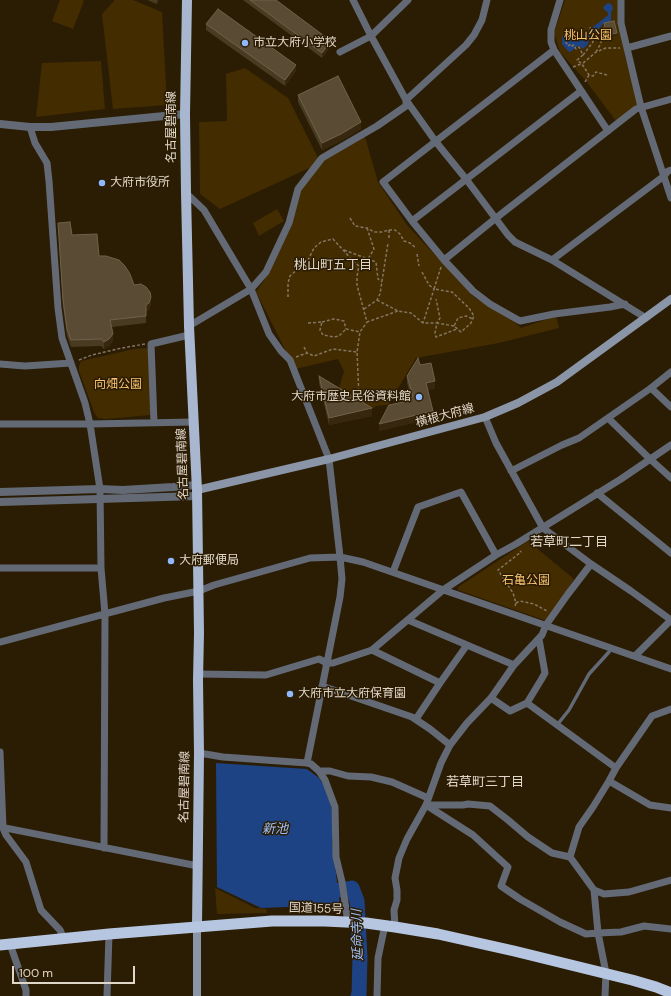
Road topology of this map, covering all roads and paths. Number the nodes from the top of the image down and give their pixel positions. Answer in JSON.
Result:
{"nodes":[{"id":1,"x":187,"y":0,"type":"edge"},
{"id":2,"x":353,"y":0,"type":"edge"},
{"id":3,"x":408,"y":0,"type":"edge"},
{"id":4,"x":487,"y":0,"type":"edge"},
{"id":5,"x":560,"y":0,"type":"edge"},
{"id":6,"x":621,"y":0,"type":"edge"},
{"id":7,"x":590,"y":27,"type":"dead end"},
{"id":8,"x":604,"y":27,"type":"edge"},
{"id":9,"x":565,"y":32,"type":"dead end"},
{"id":10,"x":371,"y":36,"type":"junction"},
{"id":11,"x":671,"y":36,"type":"edge"},
{"id":12,"x":625,"y":48,"type":"junction"},
{"id":13,"x":554,"y":50,"type":"junction"},
{"id":14,"x":340,"y":52,"type":"dead end"},
{"id":15,"x":596,"y":52,"type":"junction"},
{"id":16,"x":583,"y":55,"type":"junction"},
{"id":17,"x":582,"y":64,"type":"junction"},
{"id":18,"x":573,"y":67,"type":"dead end"},
{"id":19,"x":607,"y":75,"type":"dead end"},
{"id":20,"x":581,"y":91,"type":"junction"},
{"id":21,"x":671,"y":99,"type":"edge"},
{"id":22,"x":406,"y":100,"type":"junction"},
{"id":23,"x":641,"y":107,"type":"junction"},
{"id":24,"x":185,"y":114,"type":"junction"},
{"id":25,"x":0,"y":124,"type":"edge"},
{"id":26,"x":30,"y":128,"type":"junction"},
{"id":27,"x":608,"y":131,"type":"junction"},
{"id":28,"x":436,"y":142,"type":"junction"},
{"id":29,"x":671,"y":170,"type":"edge"},
{"id":30,"x":664,"y":176,"type":"junction"},
{"id":31,"x":466,"y":179,"type":"junction"},
{"id":32,"x":186,"y":193,"type":"junction"},
{"id":33,"x":671,"y":198,"type":"edge"},
{"id":34,"x":350,"y":218,"type":"dead end"},
{"id":35,"x":496,"y":218,"type":"junction"},
{"id":36,"x":412,"y":221,"type":"junction"},
{"id":37,"x":367,"y":228,"type":"junction"},
{"id":38,"x":389,"y":230,"type":"junction"},
{"id":39,"x":389,"y":238,"type":"dead end"},
{"id":40,"x":388,"y":243,"type":"dead end"},
{"id":41,"x":416,"y":248,"type":"dead end"},
{"id":42,"x":342,"y":249,"type":"junction"},
{"id":43,"x":417,"y":254,"type":"dead end"},
{"id":44,"x":368,"y":259,"type":"junction"},
{"id":45,"x":552,"y":260,"type":"junction"},
{"id":46,"x":443,"y":262,"type":"junction"},
{"id":47,"x":419,"y":266,"type":"dead end"},
{"id":48,"x":422,"y":272,"type":"dead end"},
{"id":49,"x":382,"y":282,"type":"junction"},
{"id":50,"x":434,"y":289,"type":"junction"},
{"id":51,"x":251,"y":290,"type":"junction"},
{"id":52,"x":288,"y":297,"type":"dead end"},
{"id":53,"x":436,"y":299,"type":"dead end"},
{"id":54,"x":671,"y":299,"type":"edge"},
{"id":55,"x":377,"y":300,"type":"junction"},
{"id":56,"x":625,"y":304,"type":"junction"},
{"id":57,"x":364,"y":309,"type":"junction"},
{"id":58,"x":398,"y":311,"type":"junction"},
{"id":59,"x":646,"y":318,"type":"junction"},
{"id":60,"x":472,"y":319,"type":"junction"},
{"id":61,"x":322,"y":322,"type":"junction"},
{"id":62,"x":368,"y":322,"type":"junction"},
{"id":63,"x":308,"y":323,"type":"dead end"},
{"id":64,"x":423,"y":323,"type":"junction"},
{"id":65,"x":437,"y":323,"type":"junction"},
{"id":66,"x":454,"y":326,"type":"junction"},
{"id":67,"x":346,"y":329,"type":"junction"},
{"id":68,"x":457,"y":329,"type":"junction"},
{"id":69,"x":189,"y":331,"type":"junction"},
{"id":70,"x":360,"y":332,"type":"junction"},
{"id":71,"x":150,"y":344,"type":"junction"},
{"id":72,"x":304,"y":347,"type":"dead end"},
{"id":73,"x":357,"y":352,"type":"junction"},
{"id":74,"x":307,"y":353,"type":"junction"},
{"id":75,"x":290,"y":360,"type":"junction"},
{"id":76,"x":71,"y":363,"type":"junction"},
{"id":77,"x":0,"y":364,"type":"edge"},
{"id":78,"x":671,"y":372,"type":"edge"},
{"id":79,"x":651,"y":388,"type":"junction"},
{"id":80,"x":359,"y":396,"type":"dead end"},
{"id":81,"x":671,"y":407,"type":"edge"},
{"id":82,"x":485,"y":417,"type":"junction"},
{"id":83,"x":608,"y":418,"type":"junction"},
{"id":84,"x":194,"y":422,"type":"junction"},
{"id":85,"x":154,"y":423,"type":"junction"},
{"id":86,"x":0,"y":424,"type":"edge"},
{"id":87,"x":90,"y":424,"type":"junction"},
{"id":88,"x":671,"y":446,"type":"edge"},
{"id":89,"x":329,"y":459,"type":"junction"},
{"id":90,"x":650,"y":459,"type":"junction"},
{"id":91,"x":511,"y":471,"type":"junction"},
{"id":92,"x":671,"y":478,"type":"edge"},
{"id":93,"x":100,"y":489,"type":"junction"},
{"id":94,"x":197,"y":490,"type":"junction"},
{"id":95,"x":0,"y":492,"type":"edge"},
{"id":96,"x":597,"y":493,"type":"junction"},
{"id":97,"x":100,"y":499,"type":"junction"},
{"id":98,"x":0,"y":502,"type":"edge"},
{"id":99,"x":543,"y":528,"type":"junction"},
{"id":100,"x":521,"y":552,"type":"dead end"},
{"id":101,"x":671,"y":553,"type":"edge"},
{"id":102,"x":496,"y":555,"type":"junction"},
{"id":103,"x":340,"y":557,"type":"junction"},
{"id":104,"x":591,"y":564,"type":"junction"},
{"id":105,"x":0,"y":568,"type":"edge"},
{"id":106,"x":101,"y":568,"type":"junction"},
{"id":107,"x":393,"y":572,"type":"junction"},
{"id":108,"x":443,"y":590,"type":"junction"},
{"id":109,"x":199,"y":591,"type":"junction"},
{"id":110,"x":516,"y":604,"type":"junction"},
{"id":111,"x":548,"y":611,"type":"dead end"},
{"id":112,"x":513,"y":613,"type":"junction"},
{"id":113,"x":105,"y":614,"type":"junction"},
{"id":114,"x":408,"y":620,"type":"junction"},
{"id":115,"x":671,"y":620,"type":"edge"},
{"id":116,"x":546,"y":625,"type":"junction"},
{"id":117,"x":539,"y":639,"type":"junction"},
{"id":118,"x":0,"y":642,"type":"edge"},
{"id":119,"x":467,"y":645,"type":"junction"},
{"id":120,"x":611,"y":648,"type":"junction"},
{"id":121,"x":372,"y":650,"type":"junction"},
{"id":122,"x":635,"y":656,"type":"junction"},
{"id":123,"x":327,"y":663,"type":"junction"},
{"id":124,"x":514,"y":665,"type":"junction"},
{"id":125,"x":671,"y":669,"type":"edge"},
{"id":126,"x":198,"y":674,"type":"junction"},
{"id":127,"x":440,"y":683,"type":"junction"},
{"id":128,"x":322,"y":686,"type":"junction"},
{"id":129,"x":491,"y":698,"type":"junction"},
{"id":130,"x":527,"y":702,"type":"junction"},
{"id":131,"x":671,"y":708,"type":"edge"},
{"id":132,"x":416,"y":719,"type":"junction"},
{"id":133,"x":557,"y":725,"type":"junction"},
{"id":134,"x":450,"y":745,"type":"junction"},
{"id":135,"x":0,"y":752,"type":"edge"},
{"id":136,"x":199,"y":753,"type":"junction"},
{"id":137,"x":306,"y":763,"type":"junction"},
{"id":138,"x":616,"y":768,"type":"junction"},
{"id":139,"x":320,"y":771,"type":"junction"},
{"id":140,"x":608,"y":781,"type":"junction"},
{"id":141,"x":427,"y":802,"type":"junction"},
{"id":142,"x":671,"y":808,"type":"edge"},
{"id":143,"x":2,"y":828,"type":"edge"},
{"id":144,"x":104,"y":848,"type":"junction"},
{"id":145,"x":570,"y":857,"type":"junction"},
{"id":146,"x":198,"y":866,"type":"junction"},
{"id":147,"x":671,"y":880,"type":"edge"},
{"id":148,"x":594,"y":890,"type":"junction"},
{"id":149,"x":349,"y":923,"type":"junction"},
{"id":150,"x":197,"y":926,"type":"junction"},
{"id":151,"x":390,"y":926,"type":"junction"},
{"id":152,"x":671,"y":929,"type":"edge"},
{"id":153,"x":598,"y":933,"type":"junction"},
{"id":154,"x":109,"y":934,"type":"junction"},
{"id":155,"x":64,"y":939,"type":"junction"},
{"id":156,"x":5,"y":945,"type":"edge"},
{"id":157,"x":606,"y":973,"type":"junction"},
{"id":158,"x":671,"y":994,"type":"edge"},
{"id":159,"x":26,"y":996,"type":"edge"},
{"id":160,"x":107,"y":996,"type":"edge"},
{"id":161,"x":197,"y":996,"type":"edge"},
{"id":162,"x":377,"y":996,"type":"edge"},
{"id":163,"x":605,"y":996,"type":"edge"}],
"edges":[{"from":1,"to":24,"type":"main road","name":"名古屋碧南線"},
{"from":2,"to":10,"type":"street"},
{"from":3,"to":10,"type":"street"},
{"from":4,"to":22,"type":"street"},
{"from":5,"to":13,"type":"street"},
{"from":6,"to":12,"type":"street"},
{"from":7,"to":16,"type":"path"},
{"from":8,"to":15,"type":"path"},
{"from":9,"to":16,"type":"path"},
{"from":10,"to":14,"type":"street"},
{"from":10,"to":22,"type":"street"},
{"from":11,"to":12,"type":"street"},
{"from":12,"to":15,"type":"path"},
{"from":12,"to":23,"type":"street"},
{"from":13,"to":20,"type":"street"},
{"from":13,"to":28,"type":"street"},
{"from":15,"to":17,"type":"path"},
{"from":16,"to":17,"type":"path"},
{"from":17,"to":18,"type":"path"},
{"from":17,"to":19,"type":"path"},
{"from":20,"to":27,"type":"street"},
{"from":20,"to":31,"type":"street"},
{"from":21,"to":23,"type":"street"},
{"from":22,"to":28,"type":"street"},
{"from":22,"to":51,"type":"street"},
{"from":23,"to":27,"type":"street"},
{"from":23,"to":30,"type":"street"},
{"from":24,"to":26,"type":"street"},
{"from":24,"to":32,"type":"main road","name":"名古屋碧南線"},
{"from":25,"to":26,"type":"street"},
{"from":26,"to":76,"type":"street"},
{"from":27,"to":35,"type":"street"},
{"from":28,"to":31,"type":"street"},
{"from":28,"to":36,"type":"street"},
{"from":29,"to":30,"type":"street"},
{"from":30,"to":33,"type":"street"},
{"from":30,"to":45,"type":"street"},
{"from":31,"to":35,"type":"street"},
{"from":31,"to":36,"type":"street"},
{"from":32,"to":51,"type":"street"},
{"from":32,"to":69,"type":"main road","name":"名古屋碧南線"},
{"from":34,"to":37,"type":"path"},
{"from":35,"to":45,"type":"street"},
{"from":35,"to":46,"type":"street"},
{"from":36,"to":46,"type":"street"},
{"from":37,"to":38,"type":"path"},
{"from":37,"to":44,"type":"path"},
{"from":38,"to":39,"type":"path"},
{"from":38,"to":41,"type":"path"},
{"from":40,"to":49,"type":"path"},
{"from":42,"to":44,"type":"path"},
{"from":42,"to":52,"type":"path"},
{"from":42,"to":57,"type":"path"},
{"from":43,"to":47,"type":"path"},
{"from":44,"to":49,"type":"path"},
{"from":45,"to":56,"type":"street"},
{"from":46,"to":50,"type":"path"},
{"from":46,"to":56,"type":"street"},
{"from":48,"to":50,"type":"path"},
{"from":49,"to":55,"type":"path"},
{"from":50,"to":60,"type":"path"},
{"from":50,"to":64,"type":"path"},
{"from":51,"to":69,"type":"street"},
{"from":51,"to":75,"type":"street"},
{"from":53,"to":65,"type":"path"},
{"from":54,"to":59,"type":"main road","name":"横根大府線"},
{"from":55,"to":57,"type":"path"},
{"from":55,"to":58,"type":"path"},
{"from":56,"to":59,"type":"street"},
{"from":57,"to":62,"type":"path"},
{"from":58,"to":62,"type":"path"},
{"from":58,"to":64,"type":"path"},
{"from":59,"to":82,"type":"main road","name":"横根大府線"},
{"from":60,"to":66,"type":"path"},
{"from":60,"to":68,"type":"path"},
{"from":61,"to":63,"type":"path"},
{"from":61,"to":67,"type":"path"},
{"from":61,"to":67,"type":"path"},
{"from":62,"to":70,"type":"path"},
{"from":64,"to":65,"type":"path"},
{"from":65,"to":66,"type":"path"},
{"from":65,"to":68,"type":"path"},
{"from":66,"to":68,"type":"path"},
{"from":67,"to":70,"type":"path"},
{"from":69,"to":71,"type":"street"},
{"from":69,"to":84,"type":"main road","name":"名古屋碧南線"},
{"from":70,"to":73,"type":"path"},
{"from":71,"to":76,"type":"path"},
{"from":71,"to":85,"type":"street"},
{"from":72,"to":74,"type":"path"},
{"from":73,"to":74,"type":"path"},
{"from":73,"to":80,"type":"path"},
{"from":74,"to":75,"type":"path"},
{"from":75,"to":89,"type":"street"},
{"from":76,"to":77,"type":"street"},
{"from":76,"to":87,"type":"street"},
{"from":78,"to":79,"type":"street"},
{"from":79,"to":81,"type":"street"},
{"from":79,"to":83,"type":"street"},
{"from":82,"to":89,"type":"main road","name":"横根大府線"},
{"from":82,"to":91,"type":"street"},
{"from":83,"to":90,"type":"street"},
{"from":83,"to":91,"type":"street"},
{"from":84,"to":85,"type":"street"},
{"from":84,"to":94,"type":"main road","name":"名古屋碧南線"},
{"from":85,"to":87,"type":"street"},
{"from":86,"to":87,"type":"street"},
{"from":87,"to":93,"type":"street"},
{"from":88,"to":90,"type":"street"},
{"from":89,"to":94,"type":"main road","name":"横根大府線"},
{"from":89,"to":103,"type":"street"},
{"from":90,"to":92,"type":"street"},
{"from":90,"to":96,"type":"street"},
{"from":91,"to":99,"type":"street"},
{"from":93,"to":94,"type":"street"},
{"from":93,"to":95,"type":"street"},
{"from":93,"to":97,"type":"street"},
{"from":94,"to":97,"type":"street"},
{"from":94,"to":109,"type":"main road","name":"名古屋碧南線"},
{"from":96,"to":99,"type":"street"},
{"from":96,"to":101,"type":"street"},
{"from":97,"to":98,"type":"street"},
{"from":97,"to":106,"type":"street"},
{"from":99,"to":102,"type":"street"},
{"from":99,"to":104,"type":"street"},
{"from":100,"to":110,"type":"path"},
{"from":102,"to":107,"type":"street"},
{"from":102,"to":108,"type":"street"},
{"from":103,"to":107,"type":"street"},
{"from":103,"to":109,"type":"street"},
{"from":103,"to":123,"type":"street"},
{"from":104,"to":115,"type":"street"},
{"from":104,"to":116,"type":"street"},
{"from":105,"to":106,"type":"street"},
{"from":106,"to":113,"type":"street"},
{"from":107,"to":108,"type":"street"},
{"from":108,"to":112,"type":"street"},
{"from":108,"to":114,"type":"street"},
{"from":109,"to":113,"type":"street"},
{"from":109,"to":126,"type":"main road","name":"名古屋碧南線"},
{"from":110,"to":111,"type":"path"},
{"from":110,"to":112,"type":"path"},
{"from":112,"to":116,"type":"street"},
{"from":113,"to":118,"type":"street"},
{"from":113,"to":144,"type":"street"},
{"from":114,"to":119,"type":"street"},
{"from":114,"to":121,"type":"street"},
{"from":115,"to":122,"type":"street"},
{"from":116,"to":117,"type":"street"},
{"from":116,"to":120,"type":"street"},
{"from":117,"to":124,"type":"street"},
{"from":117,"to":130,"type":"street"},
{"from":119,"to":124,"type":"street"},
{"from":119,"to":127,"type":"street"},
{"from":120,"to":122,"type":"street"},
{"from":120,"to":133,"type":"lane"},
{"from":121,"to":123,"type":"street"},
{"from":121,"to":127,"type":"street"},
{"from":122,"to":125,"type":"street"},
{"from":123,"to":126,"type":"street"},
{"from":123,"to":128,"type":"street"},
{"from":124,"to":129,"type":"street"},
{"from":126,"to":136,"type":"main road","name":"名古屋碧南線"},
{"from":127,"to":132,"type":"street"},
{"from":128,"to":132,"type":"street"},
{"from":128,"to":137,"type":"street"},
{"from":129,"to":130,"type":"street"},
{"from":129,"to":134,"type":"street"},
{"from":130,"to":133,"type":"street"},
{"from":131,"to":138,"type":"street"},
{"from":132,"to":134,"type":"street"},
{"from":133,"to":138,"type":"street"},
{"from":134,"to":141,"type":"street"},
{"from":135,"to":143,"type":"street"},
{"from":136,"to":137,"type":"street"},
{"from":136,"to":146,"type":"main road","name":"名古屋碧南線"},
{"from":137,"to":139,"type":"street"},
{"from":138,"to":140,"type":"street"},
{"from":139,"to":141,"type":"street"},
{"from":139,"to":149,"type":"street"},
{"from":140,"to":142,"type":"street"},
{"from":140,"to":145,"type":"street"},
{"from":141,"to":145,"type":"street"},
{"from":141,"to":151,"type":"street"},
{"from":141,"to":153,"type":"street"},
{"from":143,"to":144,"type":"street"},
{"from":143,"to":155,"type":"street"},
{"from":144,"to":146,"type":"street"},
{"from":145,"to":148,"type":"street"},
{"from":146,"to":150,"type":"main road","name":"名古屋碧南線"},
{"from":147,"to":148,"type":"street"},
{"from":148,"to":153,"type":"street"},
{"from":149,"to":150,"type":"highway","name":"国道155号"},
{"from":149,"to":151,"type":"highway","name":"国道155号"},
{"from":150,"to":154,"type":"highway","name":"国道155号"},
{"from":150,"to":161,"type":"main road"},
{"from":151,"to":157,"type":"highway","name":"国道155号"},
{"from":151,"to":162,"type":"street"},
{"from":152,"to":153,"type":"street"},
{"from":153,"to":157,"type":"street"},
{"from":154,"to":155,"type":"highway","name":"国道155号"},
{"from":154,"to":160,"type":"street"},
{"from":155,"to":156,"type":"highway","name":"国道155号"},
{"from":156,"to":159,"type":"street"},
{"from":157,"to":158,"type":"highway","name":"国道155号"},
{"from":157,"to":163,"type":"street"}]}
